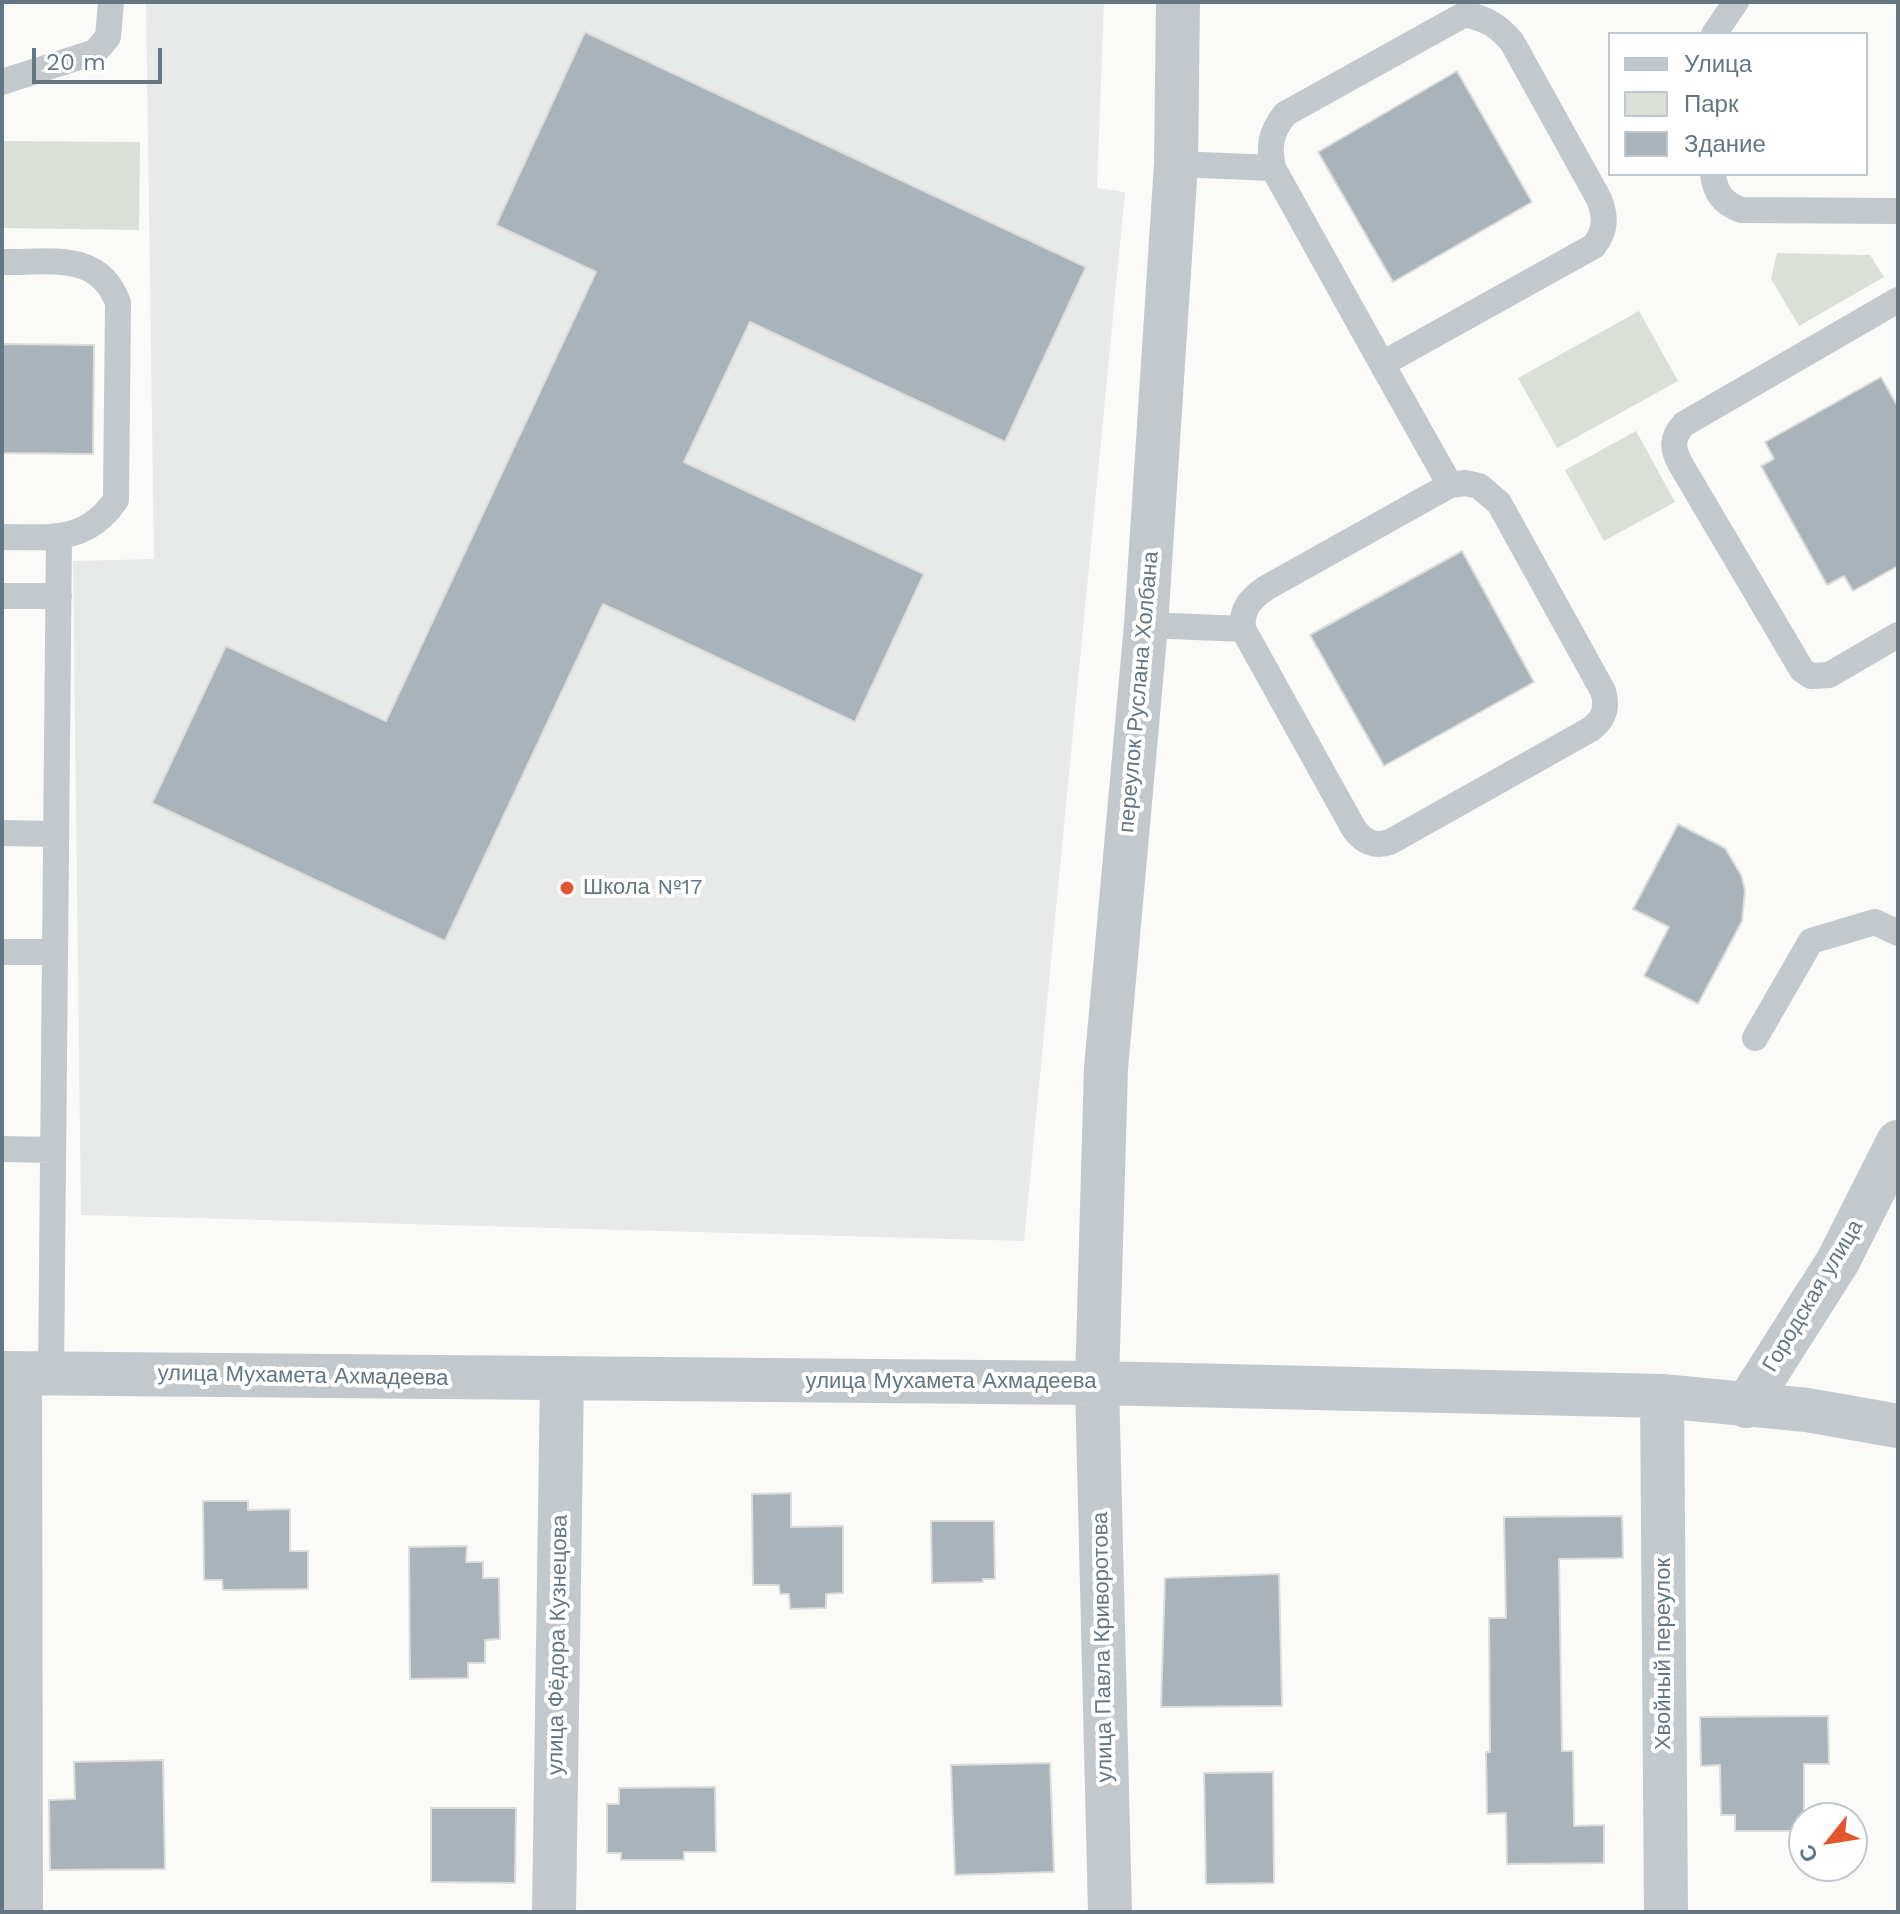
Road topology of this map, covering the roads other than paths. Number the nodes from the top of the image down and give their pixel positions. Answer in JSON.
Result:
{"nodes":[{"id":1,"x":111,"y":2,"type":"edge"},
{"id":2,"x":1178,"y":2,"type":"edge"},
{"id":3,"x":1736,"y":2,"type":"edge"},
{"id":4,"x":1461,"y":8,"type":"edge"},
{"id":5,"x":1715,"y":32,"type":"edge"},
{"id":6,"x":2,"y":82,"type":"edge"},
{"id":7,"x":1176,"y":164,"type":"junction"},
{"id":8,"x":1273,"y":168,"type":"junction"},
{"id":9,"x":1713,"y":176,"type":"edge"},
{"id":10,"x":1898,"y":211,"type":"edge"},
{"id":11,"x":2,"y":262,"type":"edge"},
{"id":12,"x":1898,"y":300,"type":"edge"},
{"id":13,"x":1382,"y":364,"type":"junction"},
{"id":14,"x":1450,"y":485,"type":"junction"},
{"id":15,"x":2,"y":537,"type":"edge"},
{"id":16,"x":59,"y":537,"type":"junction"},
{"id":17,"x":2,"y":596,"type":"edge"},
{"id":18,"x":59,"y":596,"type":"junction"},
{"id":19,"x":1146,"y":625,"type":"junction"},
{"id":20,"x":1243,"y":629,"type":"junction"},
{"id":21,"x":1898,"y":635,"type":"edge"},
{"id":22,"x":2,"y":833,"type":"edge"},
{"id":23,"x":56,"y":834,"type":"junction"},
{"id":24,"x":1898,"y":933,"type":"edge"},
{"id":25,"x":2,"y":952,"type":"edge"},
{"id":26,"x":55,"y":952,"type":"junction"},
{"id":27,"x":1755,"y":1038,"type":"dead end"},
{"id":28,"x":1898,"y":1142,"type":"edge"},
{"id":29,"x":2,"y":1149,"type":"edge"},
{"id":30,"x":53,"y":1150,"type":"junction"},
{"id":31,"x":24,"y":1373,"type":"edge"},
{"id":32,"x":562,"y":1378,"type":"junction"},
{"id":33,"x":1097,"y":1383,"type":"junction"},
{"id":34,"x":1662,"y":1396,"type":"junction"},
{"id":35,"x":1746,"y":1406,"type":"junction"},
{"id":36,"x":1898,"y":1426,"type":"edge"},
{"id":37,"x":21,"y":1912,"type":"edge"},
{"id":38,"x":554,"y":1912,"type":"edge"},
{"id":39,"x":1110,"y":1912,"type":"edge"},
{"id":40,"x":1666,"y":1912,"type":"edge"}],
"edges":[{"from":1,"to":6,"type":"lane"},
{"from":2,"to":7,"type":"street","name":"переулок Руслана Холбана"},
{"from":3,"to":5,"type":"lane"},
{"from":4,"to":8,"type":"lane"},
{"from":4,"to":13,"type":"lane"},
{"from":7,"to":8,"type":"lane"},
{"from":7,"to":19,"type":"street","name":"переулок Руслана Холбана"},
{"from":8,"to":13,"type":"lane"},
{"from":9,"to":10,"type":"lane"},
{"from":11,"to":16,"type":"lane"},
{"from":12,"to":21,"type":"lane"},
{"from":13,"to":14,"type":"lane"},
{"from":14,"to":20,"type":"lane"},
{"from":14,"to":20,"type":"lane"},
{"from":15,"to":16,"type":"lane"},
{"from":16,"to":18,"type":"lane"},
{"from":17,"to":18,"type":"lane"},
{"from":18,"to":23,"type":"lane"},
{"from":19,"to":20,"type":"lane"},
{"from":19,"to":33,"type":"street","name":"переулок Руслана Холбана"},
{"from":22,"to":23,"type":"lane"},
{"from":23,"to":26,"type":"lane"},
{"from":24,"to":27,"type":"lane"},
{"from":25,"to":26,"type":"lane"},
{"from":26,"to":30,"type":"lane"},
{"from":28,"to":35,"type":"street","name":"Городская улица"},
{"from":29,"to":30,"type":"lane"},
{"from":30,"to":31,"type":"lane"},
{"from":31,"to":32,"type":"street","name":"улица Мухамета Ахмадеева"},
{"from":31,"to":37,"type":"street"},
{"from":32,"to":33,"type":"street","name":"улица Мухамета Ахмадеева"},
{"from":32,"to":38,"type":"street","name":"улица Фёдора Кузнецова"},
{"from":33,"to":34,"type":"street","name":"улица Мухамета Ахмадеева"},
{"from":33,"to":39,"type":"street","name":"улица Павла Криворотова"},
{"from":34,"to":35,"type":"street","name":"улица Мухамета Ахмадеева"},
{"from":34,"to":40,"type":"street","name":"Хвойный переулок"},
{"from":35,"to":36,"type":"street","name":"улица Мухамета Ахмадеева"}]}
